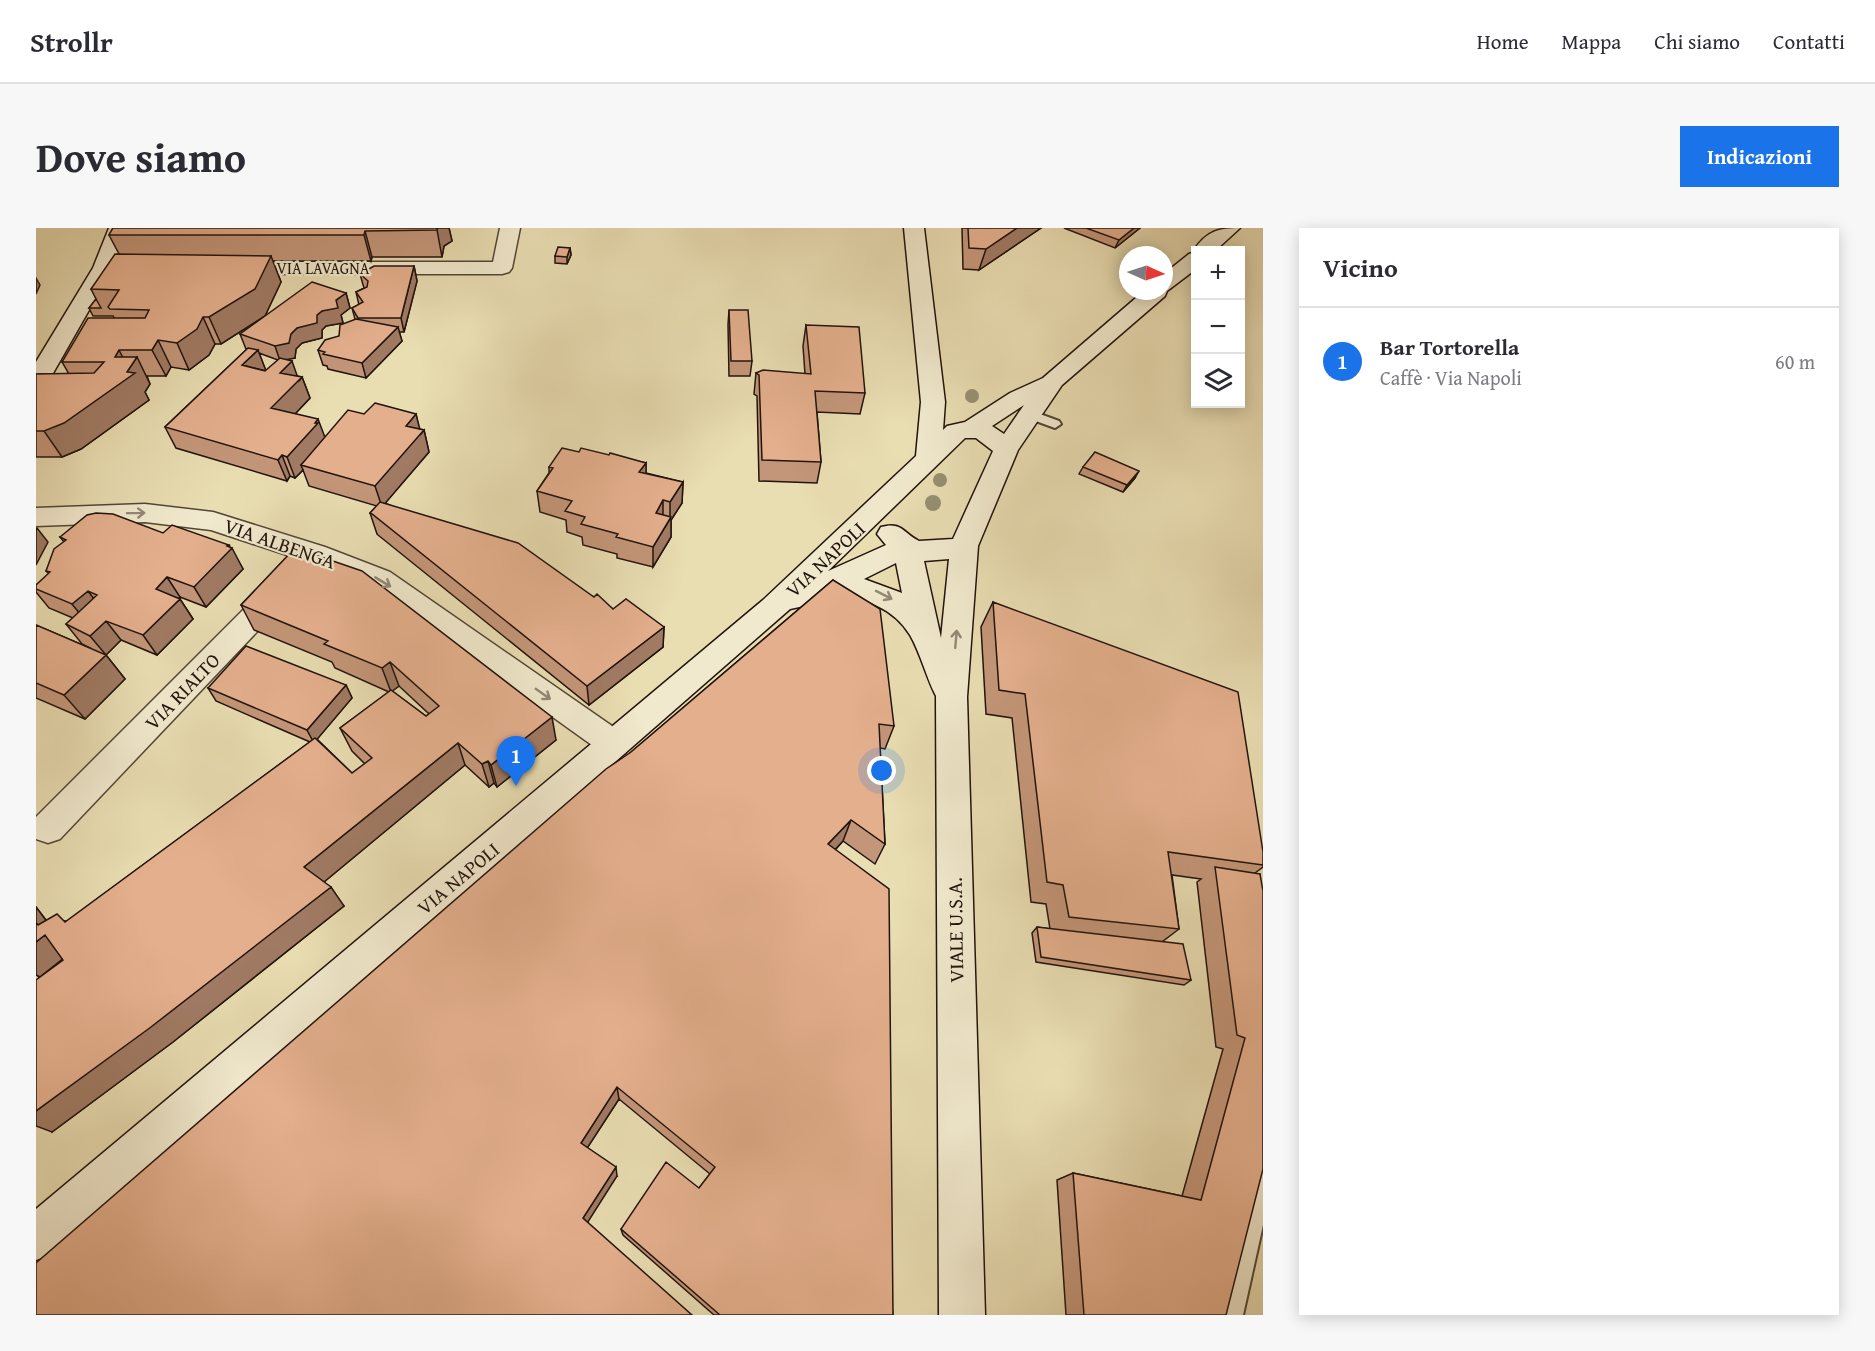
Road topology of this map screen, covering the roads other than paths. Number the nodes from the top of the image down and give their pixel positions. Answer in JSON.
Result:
{"nodes":[{"id":1,"x":119,"y":228,"type":"edge"},
{"id":2,"x":510,"y":228,"type":"edge"},
{"id":3,"x":914,"y":228,"type":"edge"},
{"id":4,"x":1230,"y":228,"type":"edge"},
{"id":5,"x":1209,"y":246,"type":"edge"},
{"id":6,"x":1191,"y":262,"type":"edge"},
{"id":7,"x":103,"y":268,"type":"junction"},
{"id":8,"x":126,"y":268,"type":"edge"},
{"id":9,"x":208,"y":268,"type":"edge"},
{"id":10,"x":1173,"y":277,"type":"edge"},
{"id":11,"x":1147,"y":300,"type":"edge"},
{"id":12,"x":1053,"y":381,"type":"junction"},
{"id":13,"x":36,"y":382,"type":"edge"},
{"id":14,"x":933,"y":402,"type":"junction"},
{"id":15,"x":1029,"y":414,"type":"junction"},
{"id":16,"x":1055,"y":424,"type":"dead end"},
{"id":17,"x":967,"y":429,"type":"junction"},
{"id":18,"x":1006,"y":450,"type":"junction"},
{"id":19,"x":928,"y":461,"type":"junction"},
{"id":20,"x":875,"y":512,"type":"junction"},
{"id":21,"x":36,"y":517,"type":"edge"},
{"id":22,"x":964,"y":546,"type":"junction"},
{"id":23,"x":907,"y":547,"type":"junction"},
{"id":24,"x":315,"y":554,"type":"junction"},
{"id":25,"x":834,"y":582,"type":"junction"},
{"id":26,"x":773,"y":608,"type":"junction"},
{"id":27,"x":923,"y":630,"type":"junction"},
{"id":28,"x":951,"y":697,"type":"junction"},
{"id":29,"x":614,"y":744,"type":"junction"},
{"id":30,"x":48,"y":828,"type":"dead end"},
{"id":31,"x":1263,"y":1178,"type":"edge"},
{"id":32,"x":36,"y":1238,"type":"edge"},
{"id":33,"x":962,"y":1315,"type":"edge"},
{"id":34,"x":1231,"y":1315,"type":"edge"}],
"edges":[{"from":1,"to":7,"type":"main road"},
{"from":2,"to":9,"type":"main road","name":"VIA LAVAGNA"},
{"from":3,"to":14,"type":"main road"},
{"from":4,"to":5,"type":"main road"},
{"from":6,"to":10,"type":"main road"},
{"from":7,"to":8,"type":"main road"},
{"from":7,"to":13,"type":"main road"},
{"from":11,"to":12,"type":"main road"},
{"from":12,"to":15,"type":"main road"},
{"from":12,"to":17,"type":"main road","name":"VIA NAPOLI"},
{"from":14,"to":17,"type":"main road"},
{"from":14,"to":19,"type":"main road"},
{"from":15,"to":16,"type":"lane"},
{"from":15,"to":18,"type":"main road"},
{"from":17,"to":18,"type":"main road"},
{"from":17,"to":19,"type":"main road","name":"VIA NAPOLI"},
{"from":18,"to":22,"type":"main road"},
{"from":19,"to":20,"type":"main road","name":"VIA NAPOLI"},
{"from":20,"to":23,"type":"main road","name":"VIA NAPOLI"},
{"from":20,"to":26,"type":"main road","name":"VIA NAPOLI"},
{"from":21,"to":24,"type":"main road","name":"VIA ALBENGA","one_way":true},
{"from":22,"to":23,"type":"main road"},
{"from":28,"to":22,"type":"main road","name":"VIALE U.S.A.","one_way":true},
{"from":23,"to":25,"type":"main road"},
{"from":23,"to":27,"type":"main road"},
{"from":24,"to":29,"type":"main road","name":"VIA ALBENGA","one_way":true},
{"from":24,"to":30,"type":"main road","name":"VIA RIALTO"},
{"from":25,"to":26,"type":"main road"},
{"from":25,"to":27,"type":"main road","one_way":true},
{"from":26,"to":29,"type":"main road","name":"VIA NAPOLI"},
{"from":27,"to":28,"type":"main road"},
{"from":28,"to":33,"type":"main road","name":"VIALE U.S.A."},
{"from":29,"to":32,"type":"main road","name":"VIA NAPOLI"},
{"from":31,"to":34,"type":"lane"}]}
